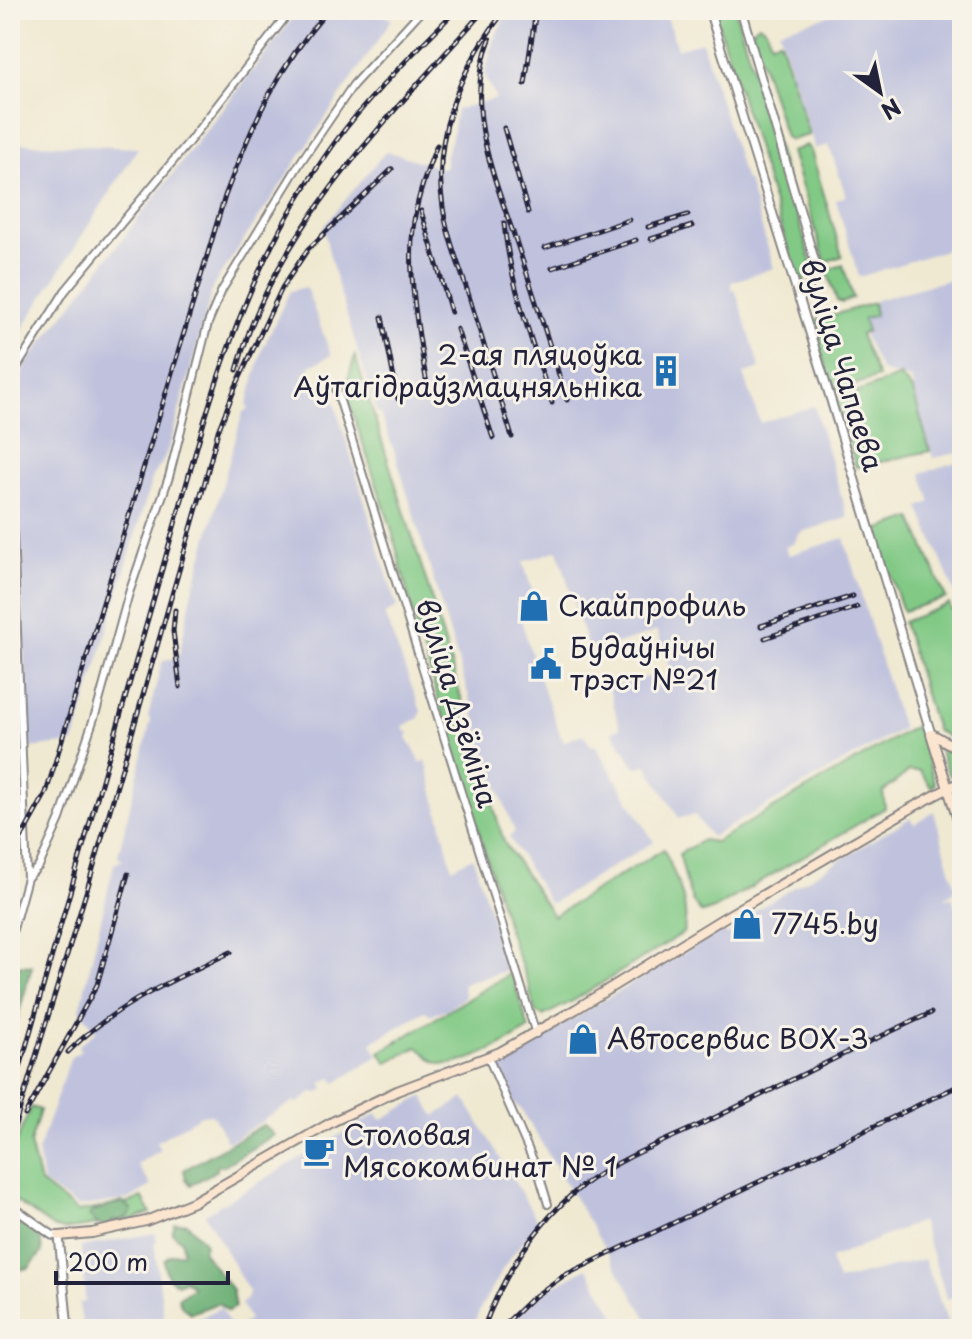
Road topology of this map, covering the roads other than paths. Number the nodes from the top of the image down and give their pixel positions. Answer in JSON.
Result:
{"nodes":[{"id":1,"x":291,"y":10,"type":"edge"},
{"id":2,"x":422,"y":10,"type":"edge"},
{"id":3,"x":709,"y":10,"type":"edge"},
{"id":4,"x":741,"y":10,"type":"edge"},
{"id":5,"x":799,"y":300,"type":"junction"},
{"id":6,"x":335,"y":385,"type":"dead end"},
{"id":7,"x":10,"y":386,"type":"edge"},
{"id":8,"x":10,"y":460,"type":"edge"},
{"id":9,"x":931,"y":734,"type":"junction"},
{"id":10,"x":962,"y":751,"type":"edge"},
{"id":11,"x":962,"y":781,"type":"edge"},
{"id":12,"x":948,"y":788,"type":"junction"},
{"id":13,"x":962,"y":833,"type":"edge"},
{"id":14,"x":27,"y":878,"type":"junction"},
{"id":15,"x":10,"y":940,"type":"edge"},
{"id":16,"x":536,"y":1034,"type":"junction"},
{"id":17,"x":488,"y":1057,"type":"junction"},
{"id":18,"x":548,"y":1204,"type":"dead end"},
{"id":19,"x":10,"y":1205,"type":"edge"},
{"id":20,"x":59,"y":1236,"type":"junction"},
{"id":21,"x":68,"y":1329,"type":"edge"}],
"edges":[{"from":1,"to":7,"type":"street"},
{"from":2,"to":14,"type":"street"},
{"from":3,"to":5,"type":"street","name":"вуліца Чапаева"},
{"from":4,"to":5,"type":"street"},
{"from":5,"to":9,"type":"street","name":"вуліца Чапаева"},
{"from":6,"to":16,"type":"street","name":"вуліца Дзёміна"},
{"from":8,"to":14,"type":"street"},
{"from":9,"to":10,"type":"main road"},
{"from":9,"to":12,"type":"main road","name":"вуліца Чапаева"},
{"from":11,"to":12,"type":"main road"},
{"from":12,"to":13,"type":"main road","name":"вуліца Чапаева"},
{"from":12,"to":16,"type":"main road"},
{"from":14,"to":15,"type":"street"},
{"from":16,"to":17,"type":"main road"},
{"from":17,"to":18,"type":"street"},
{"from":17,"to":20,"type":"main road"},
{"from":19,"to":20,"type":"street"},
{"from":20,"to":21,"type":"street"}]}
